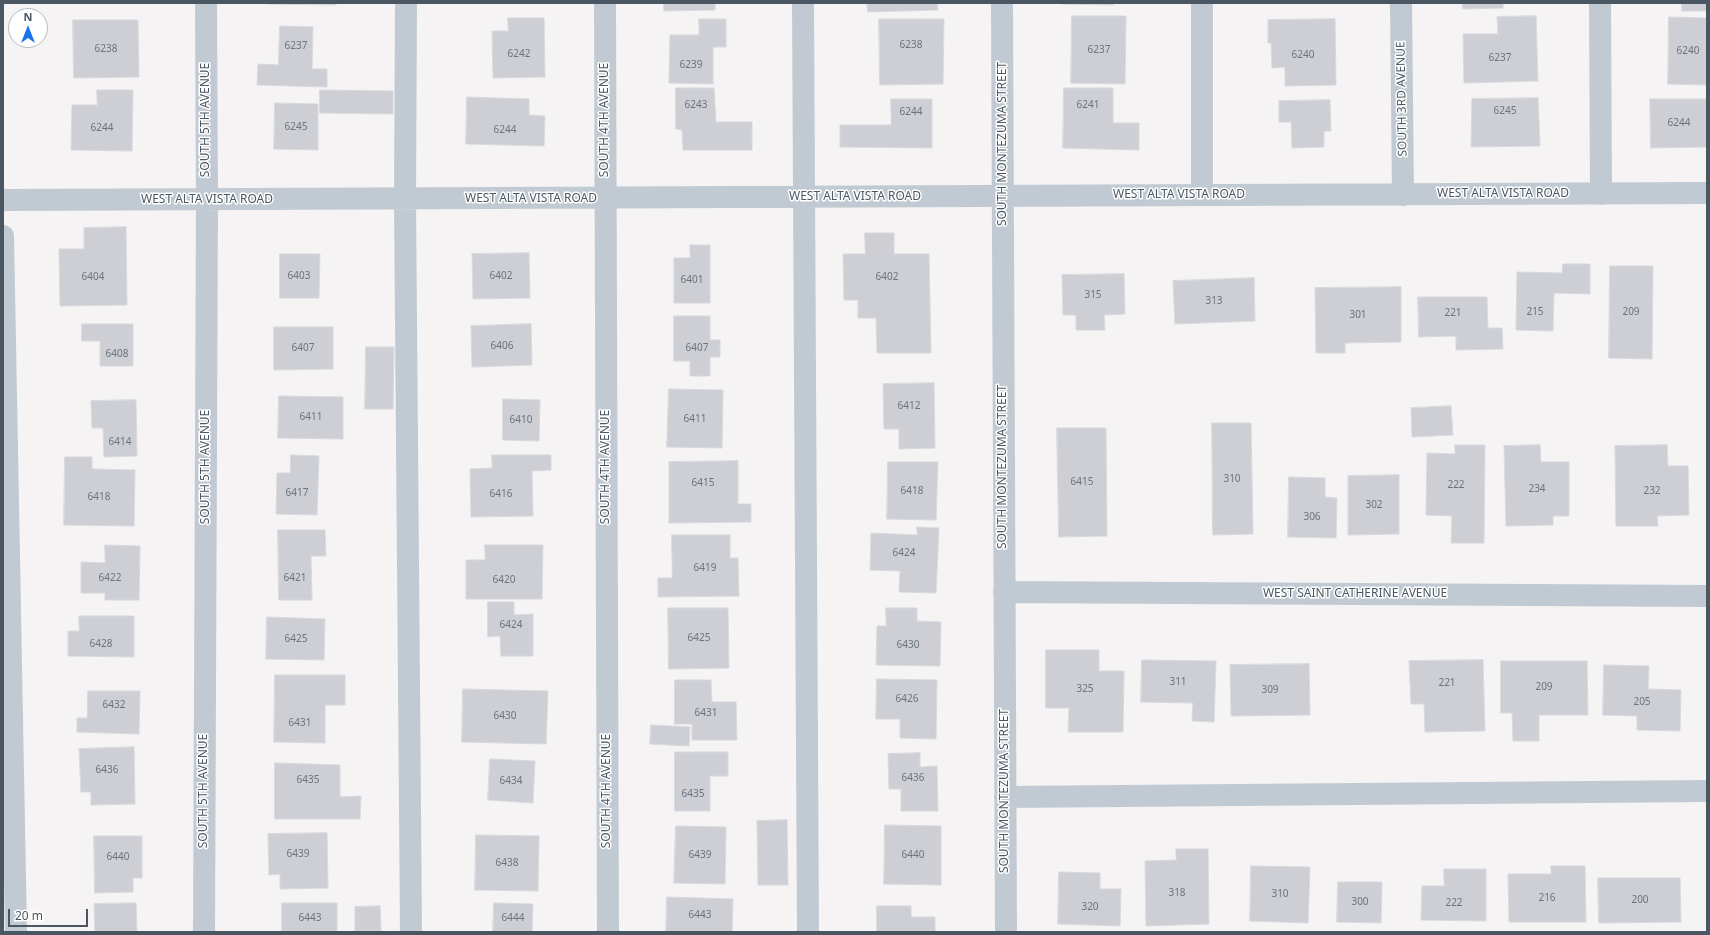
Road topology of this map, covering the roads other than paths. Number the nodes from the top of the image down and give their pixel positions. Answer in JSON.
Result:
{"nodes":[{"id":1,"x":206,"y":3,"type":"edge"},
{"id":2,"x":406,"y":3,"type":"edge"},
{"id":3,"x":605,"y":3,"type":"edge"},
{"id":4,"x":804,"y":3,"type":"edge"},
{"id":5,"x":1002,"y":3,"type":"edge"},
{"id":6,"x":1202,"y":3,"type":"edge"},
{"id":7,"x":1401,"y":3,"type":"edge"},
{"id":8,"x":1600,"y":3,"type":"edge"},
{"id":9,"x":1707,"y":193,"type":"edge"},
{"id":10,"x":1602,"y":194,"type":"junction"},
{"id":11,"x":1202,"y":195,"type":"junction"},
{"id":12,"x":1404,"y":195,"type":"junction"},
{"id":13,"x":1003,"y":196,"type":"junction"},
{"id":14,"x":804,"y":197,"type":"junction"},
{"id":15,"x":605,"y":198,"type":"junction"},
{"id":16,"x":405,"y":199,"type":"junction"},
{"id":17,"x":3,"y":200,"type":"edge"},
{"id":18,"x":207,"y":200,"type":"junction"},
{"id":19,"x":3,"y":236,"type":"edge"},
{"id":20,"x":1004,"y":592,"type":"junction"},
{"id":21,"x":1707,"y":596,"type":"edge"},
{"id":22,"x":1707,"y":791,"type":"edge"},
{"id":23,"x":1005,"y":797,"type":"junction"},
{"id":24,"x":16,"y":932,"type":"edge"},
{"id":25,"x":204,"y":932,"type":"edge"},
{"id":26,"x":411,"y":932,"type":"edge"},
{"id":27,"x":608,"y":932,"type":"edge"},
{"id":28,"x":808,"y":932,"type":"edge"},
{"id":29,"x":1006,"y":932,"type":"edge"}],
"edges":[{"from":1,"to":18,"type":"street","name":"SOUTH 5TH AVENUE"},
{"from":2,"to":16,"type":"street"},
{"from":3,"to":15,"type":"street","name":"SOUTH 4TH AVENUE"},
{"from":4,"to":14,"type":"street"},
{"from":5,"to":13,"type":"street","name":"SOUTH MONTEZUMA STREET"},
{"from":6,"to":11,"type":"street"},
{"from":7,"to":12,"type":"street","name":"SOUTH 3RD AVENUE"},
{"from":8,"to":10,"type":"street"},
{"from":9,"to":10,"type":"street","name":"WEST ALTA VISTA ROAD"},
{"from":10,"to":12,"type":"street","name":"WEST ALTA VISTA ROAD"},
{"from":11,"to":12,"type":"street","name":"WEST ALTA VISTA ROAD"},
{"from":11,"to":13,"type":"street","name":"WEST ALTA VISTA ROAD"},
{"from":13,"to":14,"type":"street","name":"WEST ALTA VISTA ROAD"},
{"from":13,"to":20,"type":"street","name":"SOUTH MONTEZUMA STREET"},
{"from":14,"to":15,"type":"street","name":"WEST ALTA VISTA ROAD"},
{"from":14,"to":28,"type":"street"},
{"from":15,"to":16,"type":"street","name":"WEST ALTA VISTA ROAD"},
{"from":15,"to":27,"type":"street","name":"SOUTH 4TH AVENUE"},
{"from":16,"to":18,"type":"street","name":"WEST ALTA VISTA ROAD"},
{"from":16,"to":26,"type":"street"},
{"from":17,"to":18,"type":"street","name":"WEST ALTA VISTA ROAD"},
{"from":18,"to":25,"type":"street","name":"SOUTH 5TH AVENUE"},
{"from":19,"to":24,"type":"street"},
{"from":20,"to":21,"type":"street","name":"WEST SAINT CATHERINE AVENUE"},
{"from":20,"to":23,"type":"street","name":"SOUTH MONTEZUMA STREET"},
{"from":22,"to":23,"type":"street"},
{"from":23,"to":29,"type":"street","name":"SOUTH MONTEZUMA STREET"}]}
